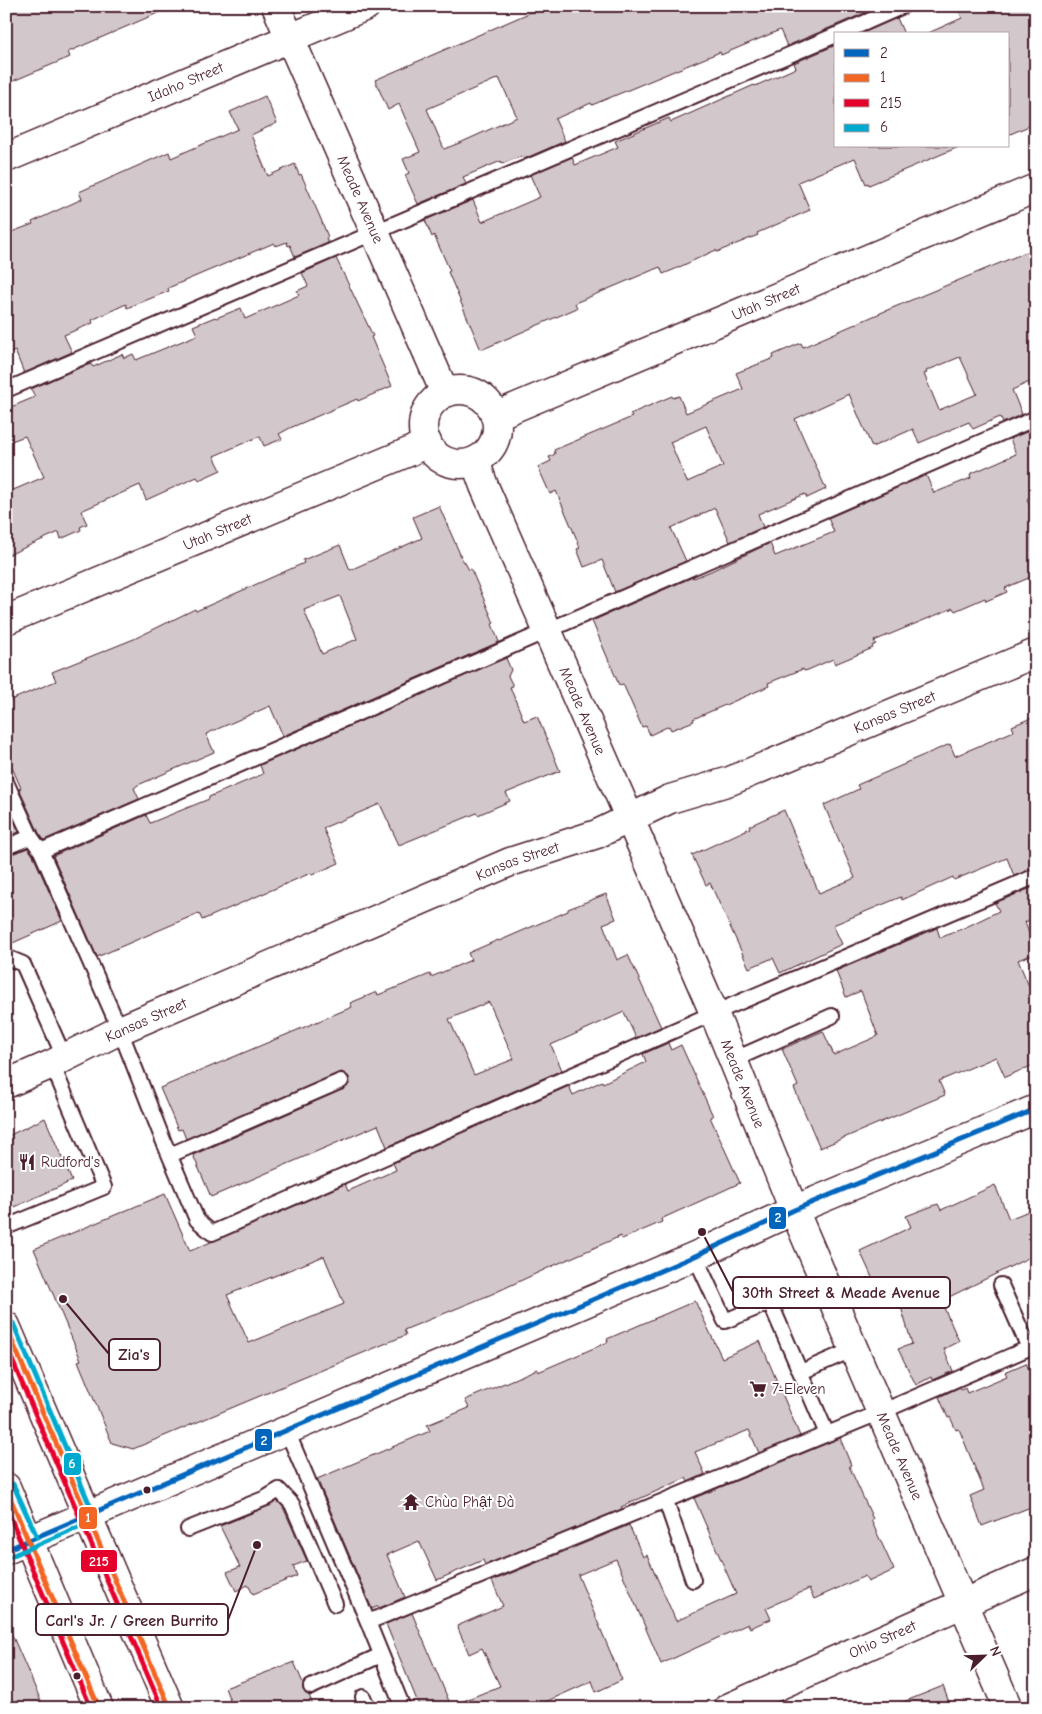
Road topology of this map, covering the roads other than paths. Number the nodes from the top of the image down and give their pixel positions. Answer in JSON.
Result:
{"nodes":[{"id":1,"x":276,"y":6,"type":"edge"},
{"id":2,"x":366,"y":6,"type":"edge"},
{"id":3,"x":903,"y":6,"type":"edge"},
{"id":4,"x":842,"y":32,"type":"edge"},
{"id":5,"x":834,"y":35,"type":"edge"},
{"id":6,"x":290,"y":38,"type":"junction"},
{"id":7,"x":6,"y":158,"type":"edge"},
{"id":8,"x":1036,"y":188,"type":"edge"},
{"id":9,"x":374,"y":232,"type":"junction"},
{"id":10,"x":6,"y":390,"type":"edge"},
{"id":11,"x":445,"y":393,"type":"junction"},
{"id":12,"x":496,"y":416,"type":"junction"},
{"id":13,"x":1036,"y":418,"type":"edge"},
{"id":14,"x":427,"y":442,"type":"junction"},
{"id":15,"x":475,"y":461,"type":"junction"},
{"id":16,"x":6,"y":620,"type":"edge"},
{"id":17,"x":548,"y":631,"type":"junction"},
{"id":18,"x":1036,"y":653,"type":"edge"},
{"id":19,"x":6,"y":782,"type":"edge"},
{"id":20,"x":630,"y":819,"type":"junction"},
{"id":21,"x":30,"y":837,"type":"junction"},
{"id":22,"x":6,"y":847,"type":"edge"},
{"id":23,"x":41,"y":851,"type":"junction"},
{"id":24,"x":1036,"y":876,"type":"edge"},
{"id":25,"x":6,"y":957,"type":"edge"},
{"id":26,"x":714,"y":1013,"type":"junction"},
{"id":27,"x":832,"y":1016,"type":"dead end"},
{"id":28,"x":120,"y":1030,"type":"junction"},
{"id":29,"x":734,"y":1060,"type":"junction"},
{"id":30,"x":58,"y":1061,"type":"junction"},
{"id":31,"x":341,"y":1081,"type":"dead end"},
{"id":32,"x":6,"y":1084,"type":"edge"},
{"id":33,"x":1036,"y":1109,"type":"edge"},
{"id":34,"x":170,"y":1155,"type":"junction"},
{"id":35,"x":794,"y":1210,"type":"junction"},
{"id":36,"x":6,"y":1227,"type":"edge"},
{"id":37,"x":695,"y":1256,"type":"junction"},
{"id":38,"x":824,"y":1280,"type":"junction"},
{"id":39,"x":1002,"y":1285,"type":"dead end"},
{"id":40,"x":770,"y":1302,"type":"junction"},
{"id":41,"x":6,"y":1326,"type":"edge"},
{"id":42,"x":1032,"y":1347,"type":"edge"},
{"id":43,"x":854,"y":1348,"type":"junction"},
{"id":44,"x":800,"y":1372,"type":"junction"},
{"id":45,"x":881,"y":1412,"type":"junction"},
{"id":46,"x":287,"y":1431,"type":"junction"},
{"id":47,"x":827,"y":1434,"type":"junction"},
{"id":48,"x":6,"y":1487,"type":"edge"},
{"id":49,"x":666,"y":1500,"type":"junction"},
{"id":50,"x":87,"y":1514,"type":"junction"},
{"id":51,"x":188,"y":1528,"type":"dead end"},
{"id":52,"x":18,"y":1545,"type":"edge"},
{"id":53,"x":1036,"y":1571,"type":"edge"},
{"id":54,"x":693,"y":1580,"type":"dead end"},
{"id":55,"x":335,"y":1604,"type":"dead end"},
{"id":56,"x":963,"y":1604,"type":"junction"},
{"id":57,"x":368,"y":1622,"type":"junction"},
{"id":58,"x":381,"y":1655,"type":"junction"},
{"id":59,"x":311,"y":1687,"type":"dead end"},
{"id":60,"x":99,"y":1708,"type":"edge"},
{"id":61,"x":170,"y":1708,"type":"edge"},
{"id":62,"x":403,"y":1708,"type":"edge"},
{"id":63,"x":728,"y":1708,"type":"edge"},
{"id":64,"x":1008,"y":1708,"type":"edge"}],
"edges":[{"from":1,"to":6,"type":"main road","name":"Meade Avenue"},
{"from":2,"to":6,"type":"main road","name":"Idaho Street"},
{"from":3,"to":4,"type":"lane"},
{"from":5,"to":9,"type":"lane"},
{"from":6,"to":7,"type":"main road","name":"Idaho Street"},
{"from":6,"to":9,"type":"main road","name":"Meade Avenue"},
{"from":8,"to":12,"type":"main road","name":"Utah Street"},
{"from":9,"to":10,"type":"lane"},
{"from":9,"to":11,"type":"main road","name":"Meade Avenue"},
{"from":11,"to":12,"type":"main road"},
{"from":11,"to":14,"type":"main road"},
{"from":12,"to":15,"type":"main road"},
{"from":13,"to":17,"type":"lane"},
{"from":14,"to":15,"type":"main road"},
{"from":14,"to":16,"type":"main road","name":"Utah Street"},
{"from":15,"to":17,"type":"main road","name":"Meade Avenue"},
{"from":17,"to":20,"type":"main road","name":"Meade Avenue"},
{"from":17,"to":23,"type":"lane"},
{"from":18,"to":20,"type":"main road","name":"Kansas Street"},
{"from":19,"to":21,"type":"lane"},
{"from":20,"to":26,"type":"main road","name":"Meade Avenue"},
{"from":20,"to":28,"type":"main road","name":"Kansas Street"},
{"from":21,"to":22,"type":"lane"},
{"from":21,"to":23,"type":"lane"},
{"from":23,"to":28,"type":"lane"},
{"from":24,"to":26,"type":"lane"},
{"from":25,"to":30,"type":"lane"},
{"from":26,"to":29,"type":"main road","name":"Meade Avenue"},
{"from":26,"to":34,"type":"lane"},
{"from":27,"to":29,"type":"lane"},
{"from":28,"to":30,"type":"main road","name":"Kansas Street"},
{"from":28,"to":34,"type":"lane"},
{"from":29,"to":35,"type":"main road","name":"Meade Avenue"},
{"from":30,"to":32,"type":"main road","name":"Kansas Street"},
{"from":30,"to":36,"type":"lane"},
{"from":31,"to":34,"type":"lane"},
{"from":33,"to":35,"type":"main road"},
{"from":35,"to":37,"type":"main road"},
{"from":35,"to":38,"type":"main road","name":"Meade Avenue"},
{"from":37,"to":40,"type":"lane"},
{"from":37,"to":46,"type":"main road"},
{"from":38,"to":40,"type":"lane"},
{"from":38,"to":43,"type":"main road","name":"Meade Avenue"},
{"from":39,"to":42,"type":"lane"},
{"from":40,"to":44,"type":"lane"},
{"from":41,"to":50,"type":"main road"},
{"from":42,"to":45,"type":"lane"},
{"from":43,"to":44,"type":"lane"},
{"from":43,"to":45,"type":"main road","name":"Meade Avenue"},
{"from":44,"to":47,"type":"lane"},
{"from":45,"to":47,"type":"lane"},
{"from":45,"to":56,"type":"main road","name":"Meade Avenue"},
{"from":46,"to":50,"type":"main road"},
{"from":46,"to":57,"type":"lane"},
{"from":47,"to":49,"type":"lane"},
{"from":48,"to":52,"type":"main road"},
{"from":49,"to":54,"type":"lane"},
{"from":49,"to":57,"type":"lane"},
{"from":50,"to":52,"type":"main road"},
{"from":50,"to":61,"type":"main road"},
{"from":51,"to":55,"type":"lane"},
{"from":52,"to":60,"type":"main road"},
{"from":53,"to":56,"type":"main road","name":"Ohio Street"},
{"from":56,"to":63,"type":"main road","name":"Ohio Street"},
{"from":56,"to":64,"type":"main road","name":"Meade Avenue"},
{"from":57,"to":58,"type":"lane"},
{"from":58,"to":59,"type":"lane"},
{"from":58,"to":62,"type":"lane"}]}
